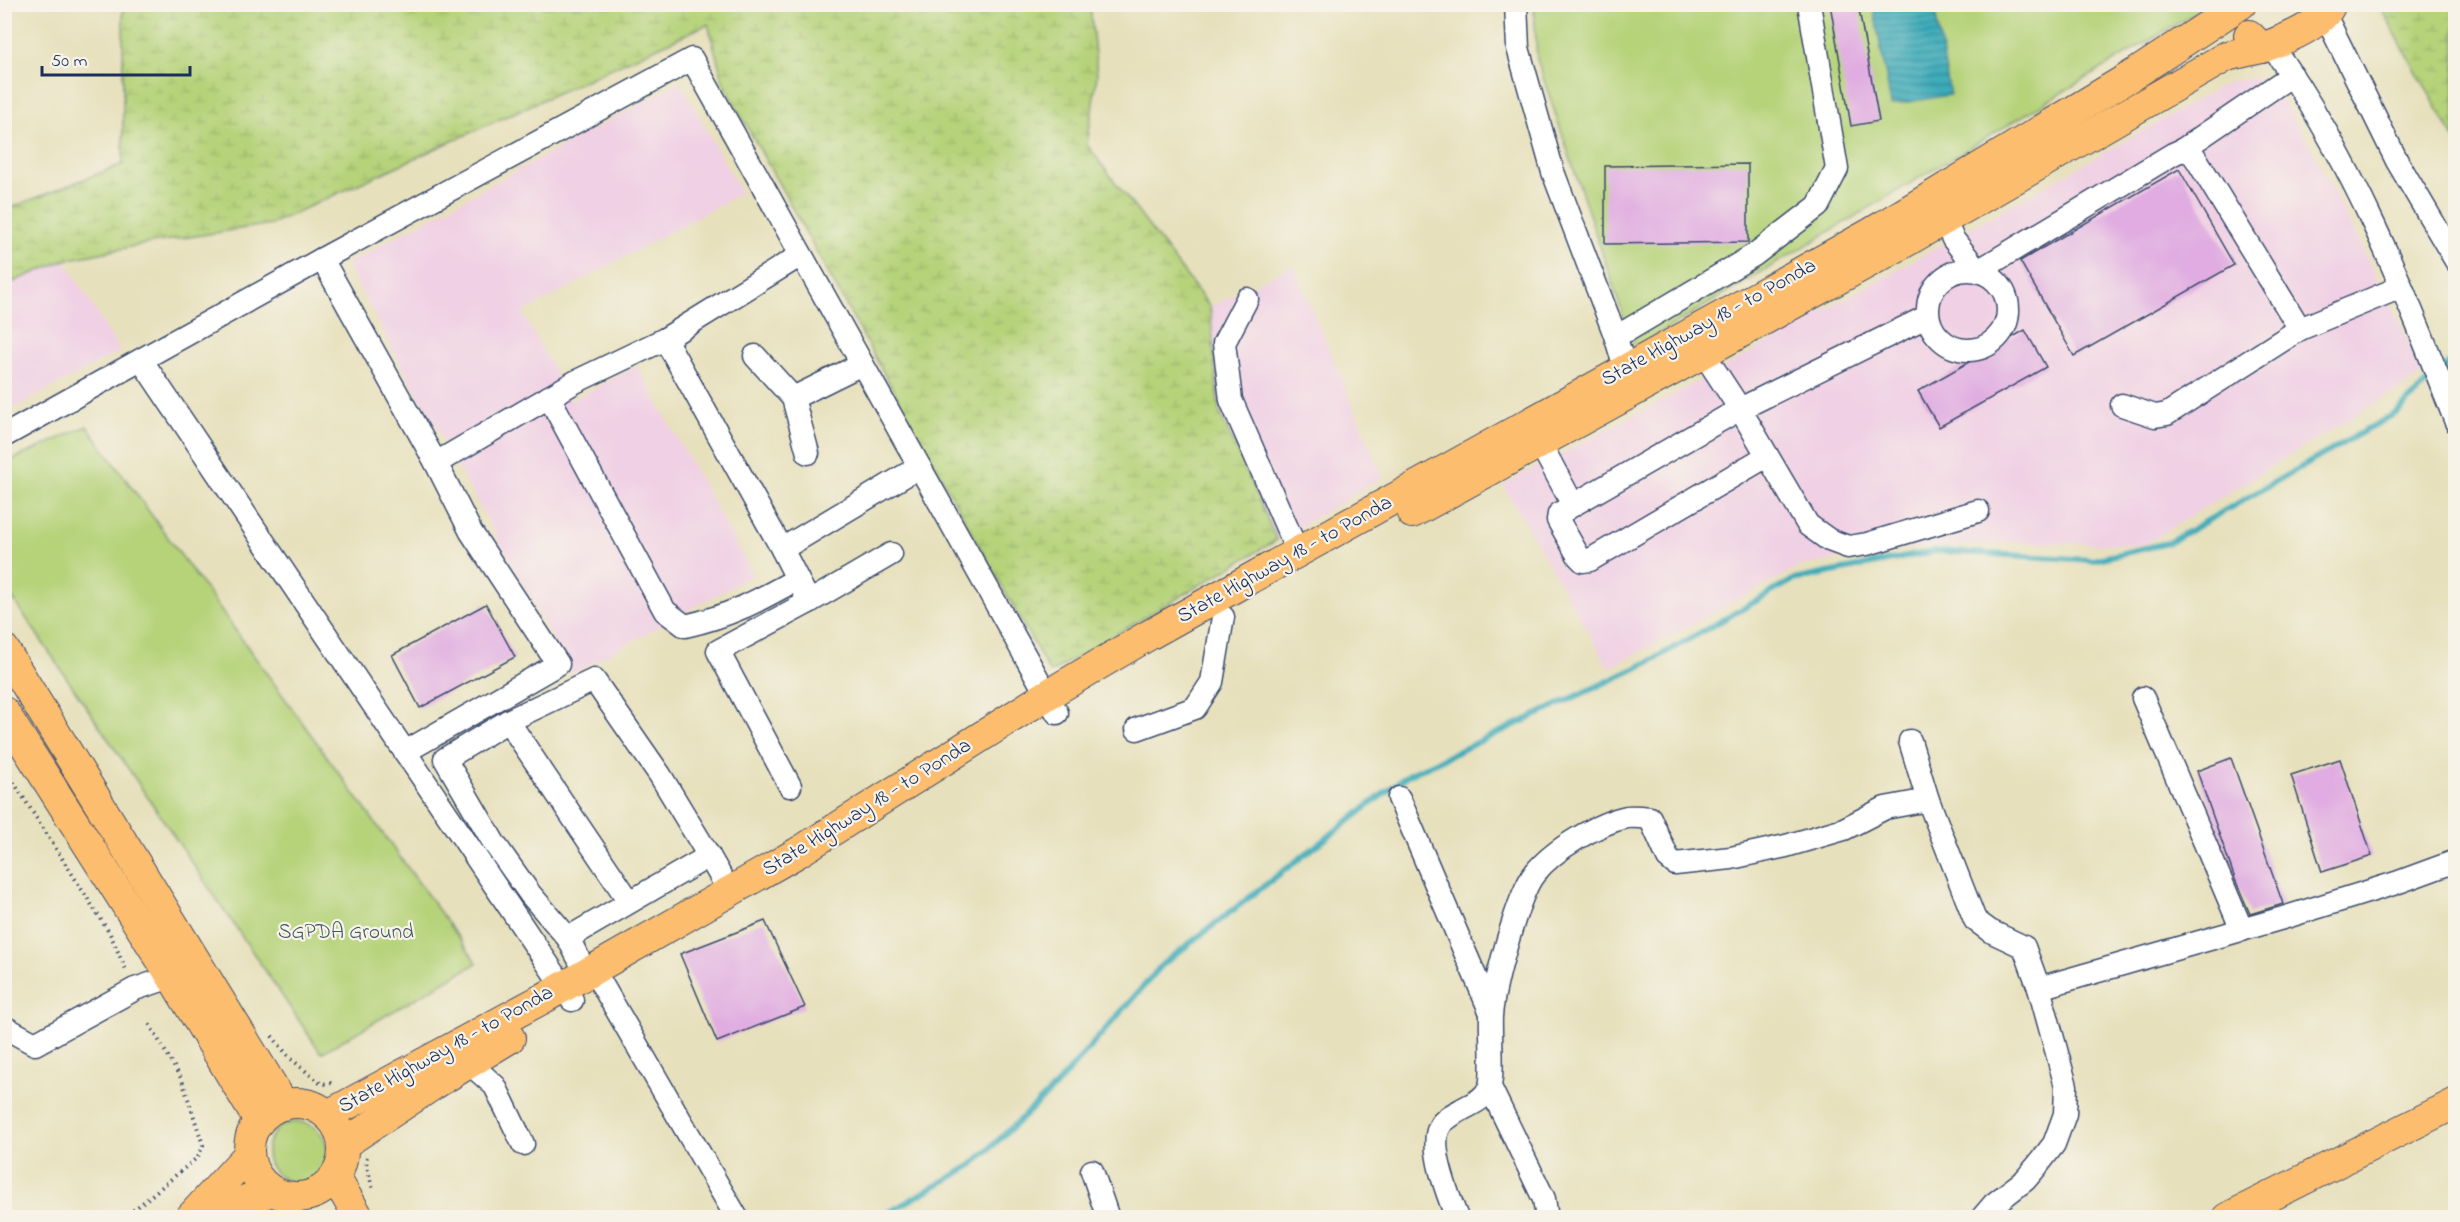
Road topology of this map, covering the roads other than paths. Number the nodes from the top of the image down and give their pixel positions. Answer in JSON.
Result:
{"nodes":[{"id":1,"x":1516,"y":4,"type":"edge"},
{"id":2,"x":1809,"y":4,"type":"edge"},
{"id":3,"x":2240,"y":6,"type":"edge"},
{"id":4,"x":2328,"y":10,"type":"edge"},
{"id":5,"x":2266,"y":47,"type":"junction"},
{"id":6,"x":2292,"y":75,"type":"junction"},
{"id":7,"x":2182,"y":150,"type":"junction"},
{"id":8,"x":1944,"y":220,"type":"junction"},
{"id":9,"x":801,"y":255,"type":"junction"},
{"id":10,"x":322,"y":260,"type":"junction"},
{"id":11,"x":2456,"y":261,"type":"edge"},
{"id":12,"x":1978,"y":271,"type":"junction"},
{"id":13,"x":2401,"y":286,"type":"junction"},
{"id":14,"x":1247,"y":300,"type":"dead end"},
{"id":15,"x":1928,"y":316,"type":"junction"},
{"id":16,"x":2300,"y":329,"type":"junction"},
{"id":17,"x":1615,"y":335,"type":"junction"},
{"id":18,"x":665,"y":339,"type":"junction"},
{"id":19,"x":1704,"y":354,"type":"junction"},
{"id":20,"x":755,"y":356,"type":"dead end"},
{"id":21,"x":142,"y":361,"type":"junction"},
{"id":22,"x":862,"y":364,"type":"junction"},
{"id":23,"x":1629,"y":382,"type":"junction"},
{"id":24,"x":549,"y":397,"type":"junction"},
{"id":25,"x":794,"y":398,"type":"junction"},
{"id":26,"x":2122,"y":405,"type":"dead end"},
{"id":27,"x":1740,"y":409,"type":"junction"},
{"id":28,"x":2456,"y":422,"type":"edge"},
{"id":29,"x":4,"y":436,"type":"edge"},
{"id":30,"x":1540,"y":443,"type":"junction"},
{"id":31,"x":808,"y":453,"type":"dead end"},
{"id":32,"x":1767,"y":456,"type":"junction"},
{"id":33,"x":436,"y":463,"type":"junction"},
{"id":34,"x":919,"y":467,"type":"junction"},
{"id":35,"x":1573,"y":505,"type":"junction"},
{"id":36,"x":1978,"y":511,"type":"dead end"},
{"id":37,"x":782,"y":549,"type":"junction"},
{"id":38,"x":1298,"y":553,"type":"junction"},
{"id":39,"x":891,"y":554,"type":"dead end"},
{"id":40,"x":797,"y":579,"type":"junction"},
{"id":41,"x":809,"y":602,"type":"junction"},
{"id":42,"x":1222,"y":617,"type":"junction"},
{"id":43,"x":4,"y":649,"type":"edge"},
{"id":44,"x":2143,"y":698,"type":"dead end"},
{"id":45,"x":1052,"y":704,"type":"junction"},
{"id":46,"x":6,"y":715,"type":"edge"},
{"id":47,"x":508,"y":721,"type":"junction"},
{"id":48,"x":1137,"y":729,"type":"dead end"},
{"id":49,"x":1910,"y":741,"type":"dead end"},
{"id":50,"x":405,"y":752,"type":"junction"},
{"id":51,"x":790,"y":786,"type":"dead end"},
{"id":52,"x":1399,"y":798,"type":"dead end"},
{"id":53,"x":1928,"y":800,"type":"junction"},
{"id":54,"x":709,"y":856,"type":"junction"},
{"id":55,"x":2456,"y":861,"type":"edge"},
{"id":56,"x":729,"y":891,"type":"junction"},
{"id":57,"x":629,"y":901,"type":"junction"},
{"id":58,"x":2242,"y":930,"type":"junction"},
{"id":59,"x":568,"y":938,"type":"junction"},
{"id":60,"x":186,"y":972,"type":"junction"},
{"id":61,"x":580,"y":986,"type":"junction"},
{"id":62,"x":2039,"y":988,"type":"junction"},
{"id":63,"x":1491,"y":1013,"type":"junction"},
{"id":64,"x":4,"y":1027,"type":"edge"},
{"id":65,"x":469,"y":1063,"type":"junction"},
{"id":66,"x":1490,"y":1087,"type":"junction"},
{"id":67,"x":2456,"y":1103,"type":"edge"},
{"id":68,"x":284,"y":1105,"type":"junction"},
{"id":69,"x":328,"y":1115,"type":"junction"},
{"id":70,"x":259,"y":1121,"type":"junction"},
{"id":71,"x":344,"y":1144,"type":"junction"},
{"id":72,"x":523,"y":1144,"type":"dead end"},
{"id":73,"x":249,"y":1154,"type":"junction"},
{"id":74,"x":1092,"y":1171,"type":"dead end"},
{"id":75,"x":335,"y":1177,"type":"junction"},
{"id":76,"x":272,"y":1191,"type":"junction"},
{"id":77,"x":314,"y":1207,"type":"edge"},
{"id":78,"x":2246,"y":1213,"type":"edge"},
{"id":79,"x":192,"y":1218,"type":"edge"},
{"id":80,"x":359,"y":1218,"type":"edge"},
{"id":81,"x":737,"y":1218,"type":"edge"},
{"id":82,"x":1108,"y":1218,"type":"edge"},
{"id":83,"x":1457,"y":1218,"type":"edge"},
{"id":84,"x":1547,"y":1218,"type":"edge"},
{"id":85,"x":1982,"y":1218,"type":"edge"}],
"edges":[{"from":1,"to":17,"type":"street"},
{"from":2,"to":17,"type":"street"},
{"from":3,"to":5,"type":"main road"},
{"from":3,"to":23,"type":"main road","name":"State Highway 18 - to Ponda"},
{"from":4,"to":5,"type":"main road","name":"State Highway 18 - to Ponda"},
{"from":4,"to":11,"type":"street"},
{"from":5,"to":6,"type":"street"},
{"from":5,"to":8,"type":"main road","name":"State Highway 18 - to Ponda"},
{"from":6,"to":7,"type":"street"},
{"from":6,"to":13,"type":"street"},
{"from":7,"to":12,"type":"street"},
{"from":7,"to":16,"type":"street"},
{"from":8,"to":12,"type":"street"},
{"from":8,"to":19,"type":"main road","name":"State Highway 18 - to Ponda"},
{"from":9,"to":10,"type":"street"},
{"from":9,"to":18,"type":"street"},
{"from":9,"to":22,"type":"street"},
{"from":10,"to":21,"type":"street"},
{"from":10,"to":33,"type":"street"},
{"from":12,"to":15,"type":"street"},
{"from":12,"to":15,"type":"street"},
{"from":13,"to":16,"type":"street"},
{"from":13,"to":28,"type":"street"},
{"from":14,"to":38,"type":"street"},
{"from":15,"to":27,"type":"street"},
{"from":16,"to":26,"type":"street"},
{"from":17,"to":23,"type":"street"},
{"from":18,"to":24,"type":"street"},
{"from":18,"to":37,"type":"street"},
{"from":19,"to":23,"type":"main road","name":"State Highway 18 - to Ponda"},
{"from":19,"to":27,"type":"street"},
{"from":20,"to":25,"type":"street"},
{"from":21,"to":29,"type":"street"},
{"from":21,"to":50,"type":"street"},
{"from":22,"to":25,"type":"street"},
{"from":22,"to":34,"type":"street"},
{"from":23,"to":30,"type":"main road","name":"State Highway 18 - to Ponda"},
{"from":23,"to":38,"type":"main road","name":"State Highway 18 - to Ponda"},
{"from":24,"to":33,"type":"street"},
{"from":24,"to":40,"type":"street"},
{"from":25,"to":31,"type":"street"},
{"from":27,"to":32,"type":"street"},
{"from":27,"to":35,"type":"street"},
{"from":30,"to":35,"type":"street"},
{"from":30,"to":42,"type":"main road","name":"State Highway 18 - to Ponda"},
{"from":32,"to":35,"type":"street"},
{"from":32,"to":36,"type":"street"},
{"from":33,"to":50,"type":"street"},
{"from":34,"to":37,"type":"street"},
{"from":34,"to":45,"type":"street"},
{"from":37,"to":40,"type":"street"},
{"from":38,"to":45,"type":"main road","name":"State Highway 18 - to Ponda"},
{"from":39,"to":41,"type":"street"},
{"from":40,"to":41,"type":"street"},
{"from":41,"to":51,"type":"street"},
{"from":42,"to":45,"type":"main road","name":"State Highway 18 - to Ponda"},
{"from":42,"to":48,"type":"street"},
{"from":43,"to":60,"type":"main road"},
{"from":44,"to":58,"type":"street"},
{"from":45,"to":56,"type":"main road","name":"State Highway 18 - to Ponda"},
{"from":45,"to":61,"type":"main road","name":"State Highway 18 - to Ponda"},
{"from":46,"to":60,"type":"main road"},
{"from":47,"to":54,"type":"street"},
{"from":47,"to":57,"type":"street"},
{"from":47,"to":59,"type":"street"},
{"from":49,"to":53,"type":"street"},
{"from":50,"to":61,"type":"street"},
{"from":52,"to":63,"type":"street"},
{"from":53,"to":62,"type":"street"},
{"from":53,"to":63,"type":"street"},
{"from":54,"to":56,"type":"street"},
{"from":54,"to":57,"type":"street"},
{"from":55,"to":58,"type":"street"},
{"from":56,"to":61,"type":"main road","name":"State Highway 18 - to Ponda"},
{"from":57,"to":59,"type":"street"},
{"from":58,"to":62,"type":"street"},
{"from":59,"to":61,"type":"street"},
{"from":60,"to":64,"type":"street"},
{"from":60,"to":68,"type":"main road"},
{"from":60,"to":70,"type":"main road"},
{"from":61,"to":65,"type":"main road","name":"State Highway 18 - to Ponda"},
{"from":61,"to":69,"type":"main road","name":"State Highway 18 - to Ponda"},
{"from":61,"to":81,"type":"street"},
{"from":62,"to":85,"type":"street"},
{"from":63,"to":66,"type":"street"},
{"from":65,"to":71,"type":"main road","name":"State Highway 18 - to Ponda"},
{"from":65,"to":72,"type":"street"},
{"from":66,"to":83,"type":"street"},
{"from":66,"to":84,"type":"street"},
{"from":67,"to":78,"type":"main road"},
{"from":68,"to":69,"type":"main road"},
{"from":68,"to":70,"type":"main road"},
{"from":69,"to":71,"type":"main road"},
{"from":70,"to":73,"type":"main road"},
{"from":71,"to":75,"type":"main road"},
{"from":73,"to":76,"type":"main road"},
{"from":73,"to":79,"type":"main road"},
{"from":74,"to":82,"type":"street"},
{"from":75,"to":77,"type":"main road"},
{"from":75,"to":80,"type":"main road"},
{"from":76,"to":77,"type":"main road"},
{"from":76,"to":79,"type":"main road"}]}
